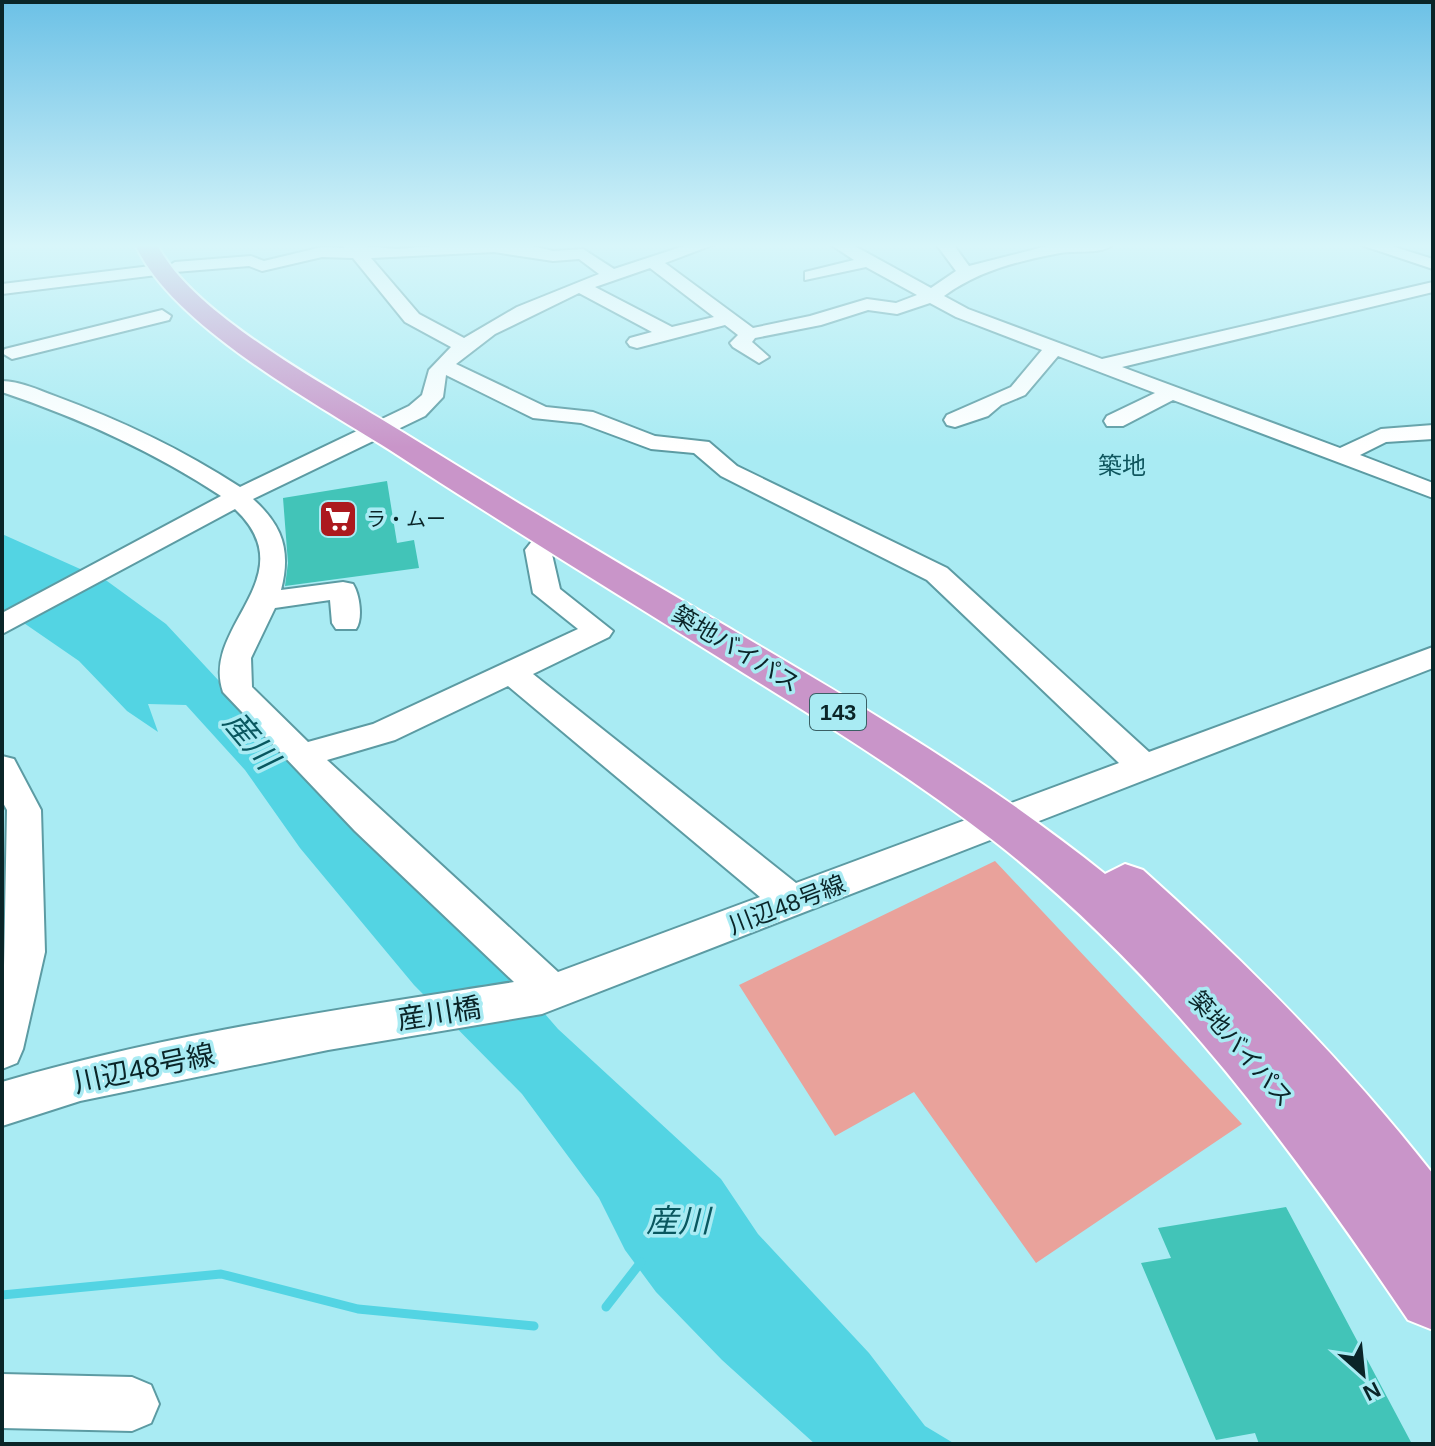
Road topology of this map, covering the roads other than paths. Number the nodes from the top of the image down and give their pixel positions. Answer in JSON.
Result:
{"nodes":[{"id":1,"x":201,"y":311,"type":"edge"},
{"id":2,"x":407,"y":311,"type":"edge"},
{"id":3,"x":526,"y":311,"type":"edge"},
{"id":4,"x":627,"y":311,"type":"edge"},
{"id":5,"x":719,"y":311,"type":"edge"},
{"id":6,"x":844,"y":311,"type":"edge"},
{"id":7,"x":961,"y":311,"type":"edge"},
{"id":8,"x":1330,"y":311,"type":"edge"},
{"id":9,"x":162,"y":316,"type":"dead end"},
{"id":10,"x":728,"y":319,"type":"junction"},
{"id":11,"x":668,"y":333,"type":"junction"},
{"id":12,"x":749,"y":334,"type":"junction"},
{"id":13,"x":637,"y":342,"type":"dead end"},
{"id":14,"x":464,"y":346,"type":"junction"},
{"id":15,"x":1054,"y":348,"type":"junction"},
{"id":16,"x":7,"y":351,"type":"edge"},
{"id":17,"x":759,"y":357,"type":"dead end"},
{"id":18,"x":1099,"y":366,"type":"junction"},
{"id":19,"x":438,"y":374,"type":"junction"},
{"id":20,"x":3,"y":387,"type":"edge"},
{"id":21,"x":1169,"y":394,"type":"junction"},
{"id":22,"x":393,"y":416,"type":"junction"},
{"id":23,"x":955,"y":420,"type":"dead end"},
{"id":24,"x":1115,"y":421,"type":"dead end"},
{"id":25,"x":1433,"y":432,"type":"edge"},
{"id":26,"x":1339,"y":457,"type":"junction"},
{"id":27,"x":1433,"y":491,"type":"edge"},
{"id":28,"x":236,"y":498,"type":"junction"},
{"id":29,"x":549,"y":536,"type":"junction"},
{"id":30,"x":264,"y":601,"type":"junction"},
{"id":31,"x":346,"y":623,"type":"dead end"},
{"id":32,"x":2,"y":625,"type":"edge"},
{"id":33,"x":1433,"y":657,"type":"edge"},
{"id":34,"x":511,"y":672,"type":"junction"},
{"id":35,"x":302,"y":756,"type":"junction"},
{"id":36,"x":1143,"y":766,"type":"junction"},
{"id":37,"x":7,"y":787,"type":"edge"},
{"id":38,"x":1017,"y":817,"type":"junction"},
{"id":39,"x":794,"y":903,"type":"junction"},
{"id":40,"x":547,"y":994,"type":"junction"},
{"id":41,"x":335,"y":1030,"type":"joint"},
{"id":42,"x":2,"y":1049,"type":"edge"},
{"id":43,"x":2,"y":1104,"type":"edge"},
{"id":44,"x":1433,"y":1228,"type":"edge"},
{"id":45,"x":1433,"y":1295,"type":"edge"},
{"id":46,"x":2,"y":1401,"type":"edge"},
{"id":47,"x":132,"y":1404,"type":"dead end"}],
"edges":[{"from":1,"to":22,"type":"highway","name":"築地バイパス","number":"143"},
{"from":2,"to":14,"type":"street"},
{"from":3,"to":14,"type":"street"},
{"from":4,"to":11,"type":"street"},
{"from":5,"to":10,"type":"street"},
{"from":6,"to":12,"type":"street"},
{"from":7,"to":15,"type":"street"},
{"from":8,"to":18,"type":"street"},
{"from":9,"to":16,"type":"street"},
{"from":10,"to":11,"type":"street"},
{"from":10,"to":12,"type":"street"},
{"from":11,"to":13,"type":"street"},
{"from":12,"to":17,"type":"street"},
{"from":14,"to":19,"type":"street"},
{"from":15,"to":18,"type":"street"},
{"from":15,"to":23,"type":"street"},
{"from":16,"to":20,"type":"street"},
{"from":18,"to":21,"type":"street"},
{"from":19,"to":22,"type":"street"},
{"from":19,"to":36,"type":"street"},
{"from":20,"to":28,"type":"street"},
{"from":21,"to":24,"type":"street"},
{"from":21,"to":26,"type":"street"},
{"from":22,"to":28,"type":"street"},
{"from":22,"to":29,"type":"highway","name":"築地バイパス","number":"143"},
{"from":22,"to":38,"type":"highway","name":"築地バイパス","number":"143"},
{"from":25,"to":26,"type":"street"},
{"from":26,"to":27,"type":"street"},
{"from":28,"to":30,"type":"street"},
{"from":28,"to":32,"type":"street"},
{"from":29,"to":34,"type":"street"},
{"from":29,"to":38,"type":"highway","name":"築地バイパス","number":"143"},
{"from":30,"to":31,"type":"street"},
{"from":30,"to":35,"type":"street"},
{"from":33,"to":36,"type":"street","name":"川辺48号線"},
{"from":34,"to":35,"type":"street"},
{"from":34,"to":39,"type":"street"},
{"from":35,"to":40,"type":"street"},
{"from":36,"to":38,"type":"street","name":"川辺48号線"},
{"from":37,"to":42,"type":"street"},
{"from":38,"to":39,"type":"street","name":"川辺48号線"},
{"from":38,"to":44,"type":"highway","name":"築地バイパス","number":"143"},
{"from":38,"to":45,"type":"highway","name":"築地バイパス","number":"143"},
{"from":39,"to":40,"type":"street","name":"川辺48号線"},
{"from":40,"to":41,"type":"street","name":"産川橋"},
{"from":41,"to":43,"type":"street","name":"川辺48号線"},
{"from":46,"to":47,"type":"street"}]}
